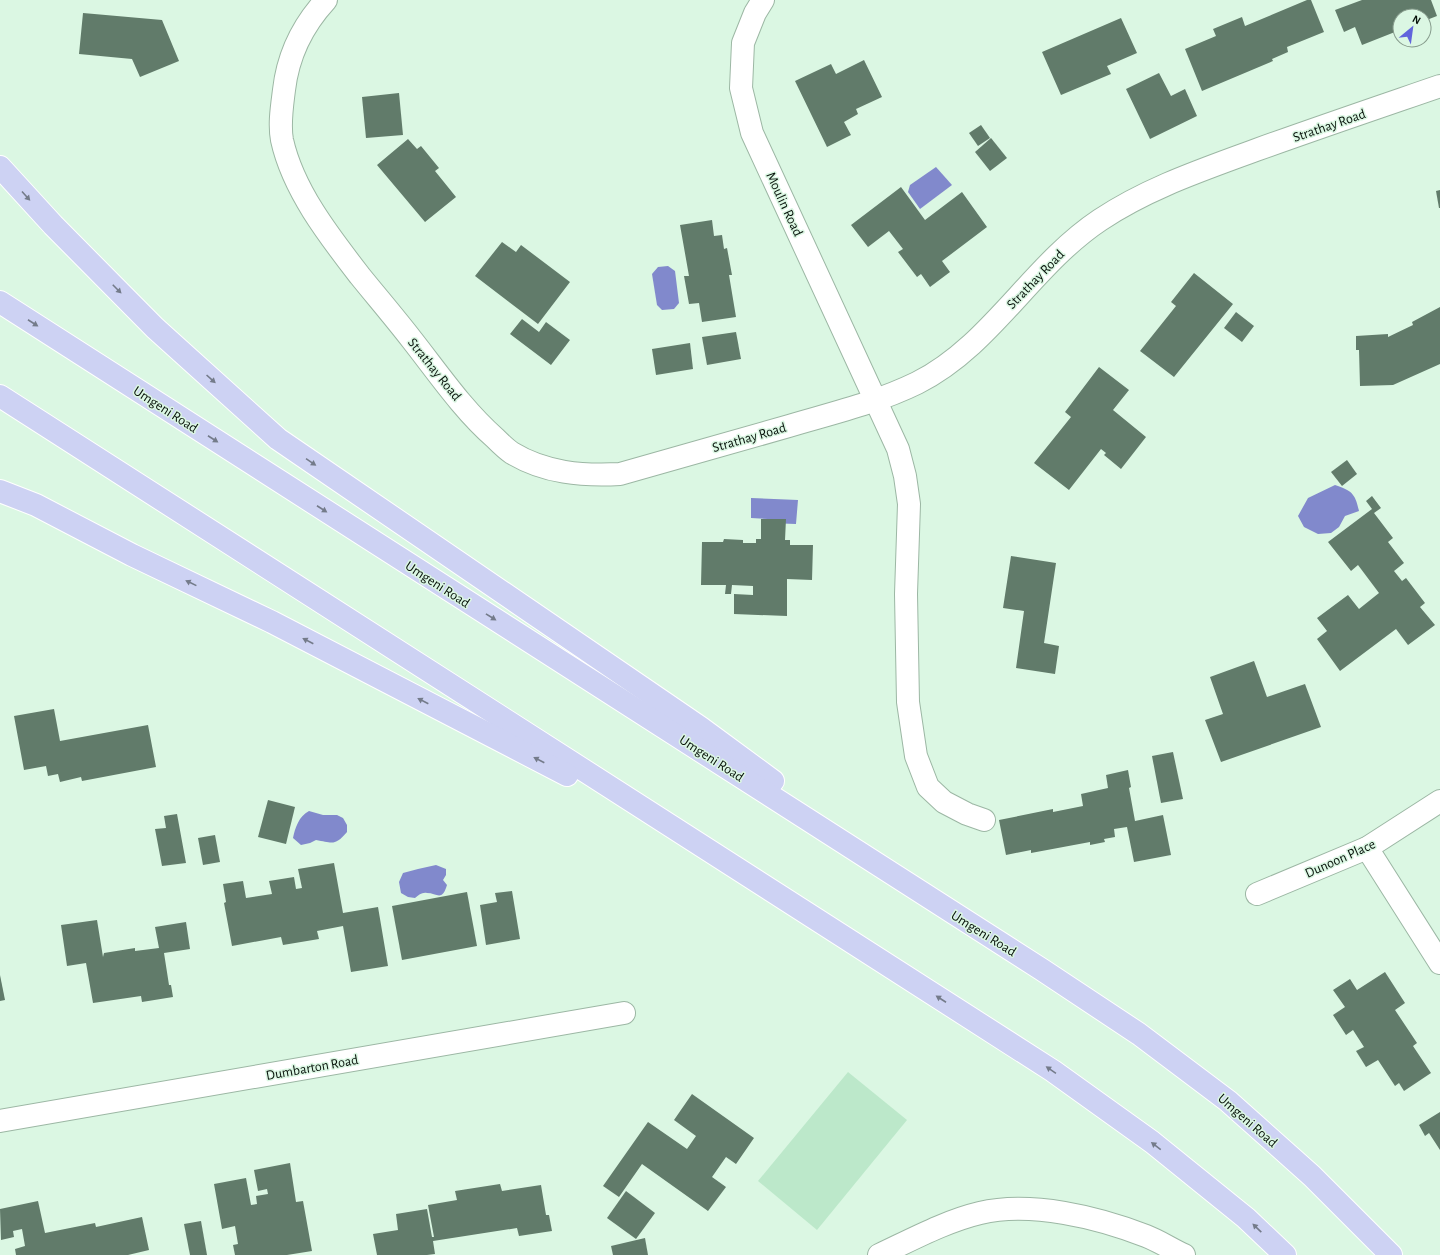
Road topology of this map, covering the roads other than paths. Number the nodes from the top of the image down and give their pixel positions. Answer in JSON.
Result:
{"nodes":[{"id":1,"x":326,"y":0,"type":"edge"},
{"id":2,"x":763,"y":0,"type":"edge"},
{"id":3,"x":1440,"y":86,"type":"edge"},
{"id":4,"x":0,"y":167,"type":"edge"},
{"id":5,"x":0,"y":302,"type":"edge"},
{"id":6,"x":0,"y":396,"type":"edge"},
{"id":7,"x":876,"y":401,"type":"junction"},
{"id":8,"x":0,"y":491,"type":"edge"},
{"id":9,"x":1440,"y":801,"type":"edge"},
{"id":10,"x":984,"y":820,"type":"dead end"},
{"id":11,"x":685,"y":836,"type":"junction"},
{"id":12,"x":1367,"y":848,"type":"junction"},
{"id":13,"x":1257,"y":894,"type":"dead end"},
{"id":14,"x":943,"y":907,"type":"junction"},
{"id":15,"x":1440,"y":963,"type":"edge"},
{"id":16,"x":624,"y":1013,"type":"dead end"},
{"id":17,"x":0,"y":1121,"type":"edge"},
{"id":18,"x":879,"y":1255,"type":"edge"},
{"id":19,"x":1184,"y":1255,"type":"edge"},
{"id":20,"x":1285,"y":1255,"type":"edge"},
{"id":21,"x":1391,"y":1255,"type":"edge"}],
"edges":[{"from":1,"to":7,"type":"street","name":"Strathay Road"},
{"from":2,"to":7,"type":"street","name":"Moulin Road"},
{"from":3,"to":7,"type":"street","name":"Strathay Road"},
{"from":4,"to":14,"type":"highway","one_way":true},
{"from":5,"to":14,"type":"highway","name":"Umgeni Road","one_way":true},
{"from":6,"to":11,"type":"highway"},
{"from":7,"to":10,"type":"street","name":"Moulin Road"},
{"from":11,"to":8,"type":"highway","one_way":true},
{"from":9,"to":12,"type":"street","name":"Dunoon Place"},
{"from":20,"to":11,"type":"highway","one_way":true},
{"from":12,"to":13,"type":"street","name":"Dunoon Place"},
{"from":12,"to":15,"type":"street"},
{"from":14,"to":21,"type":"highway","name":"Umgeni Road"},
{"from":16,"to":17,"type":"street","name":"Dumbarton Road"},
{"from":18,"to":19,"type":"street"}]}
